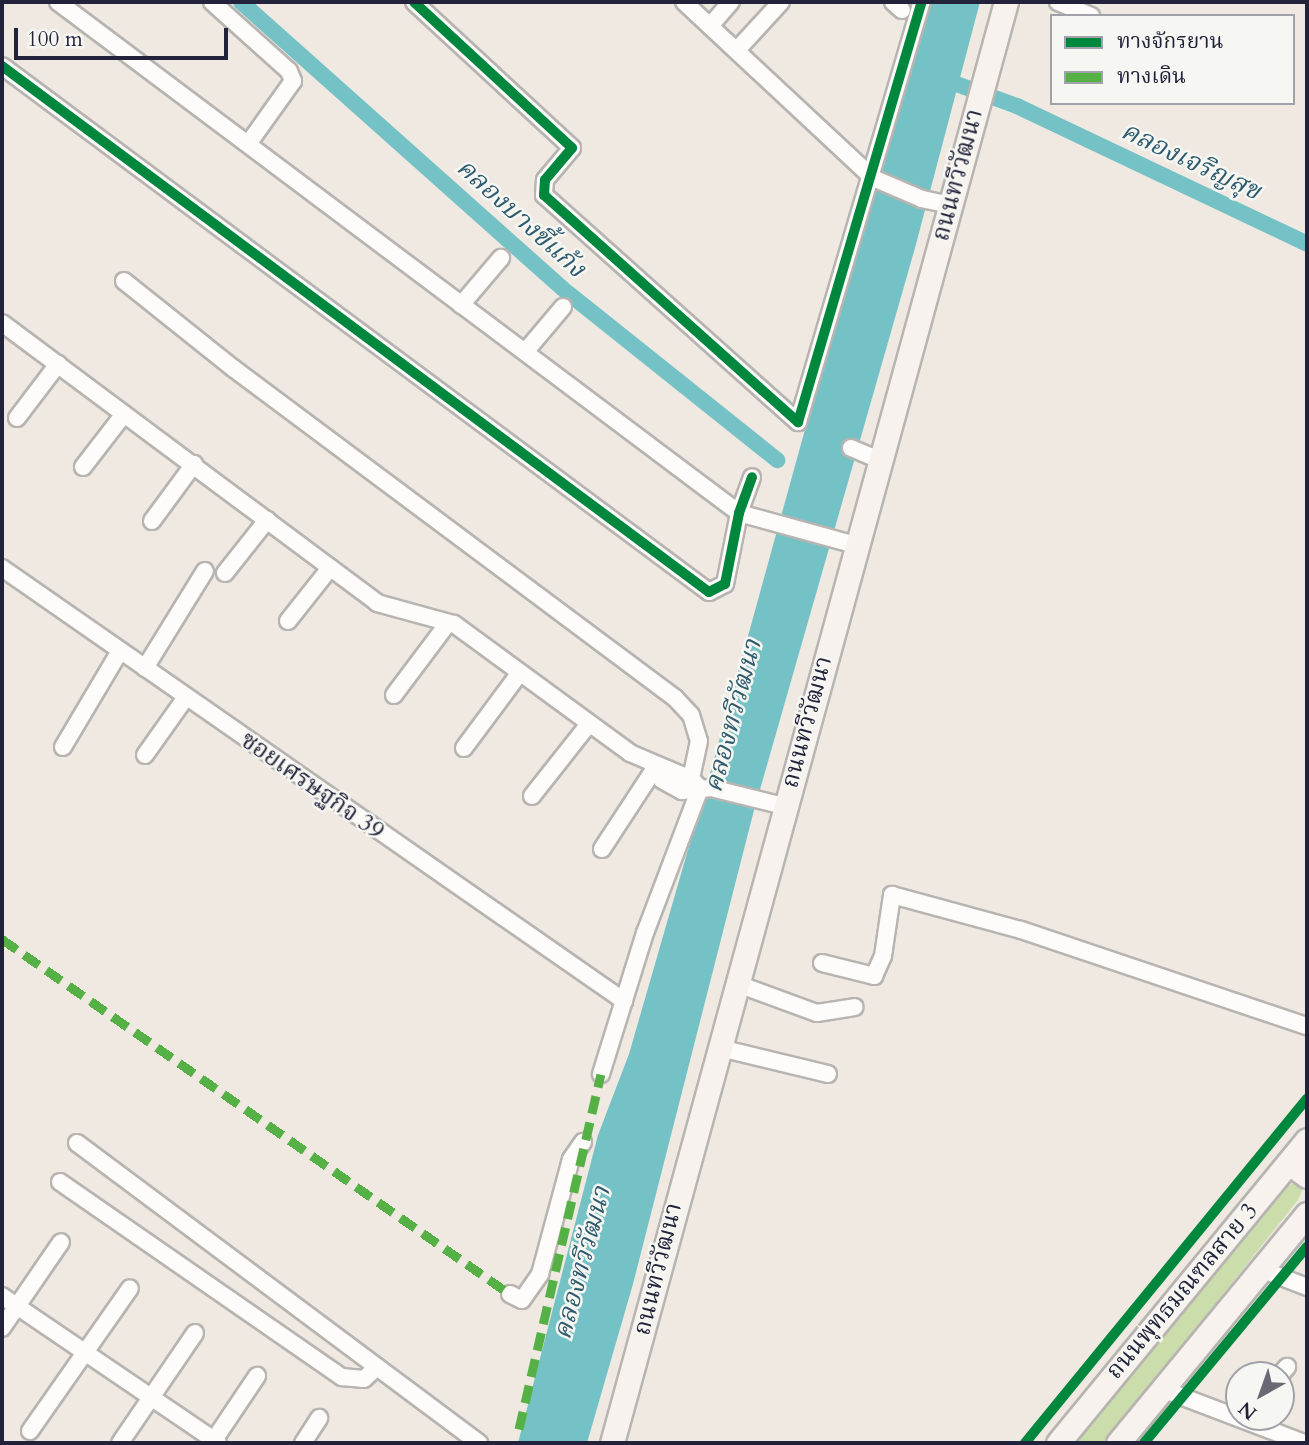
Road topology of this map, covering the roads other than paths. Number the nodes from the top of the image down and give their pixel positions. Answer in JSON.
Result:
{"nodes":[{"id":1,"x":58,"y":2,"type":"edge"},
{"id":2,"x":212,"y":2,"type":"edge"},
{"id":3,"x":414,"y":2,"type":"edge"},
{"id":4,"x":684,"y":2,"type":"edge"},
{"id":5,"x":731,"y":2,"type":"edge"},
{"id":6,"x":781,"y":2,"type":"edge"},
{"id":7,"x":922,"y":2,"type":"edge"},
{"id":8,"x":1006,"y":2,"type":"edge"},
{"id":9,"x":1058,"y":2,"type":"edge"},
{"id":10,"x":1086,"y":14,"type":"edge"},
{"id":11,"x":710,"y":26,"type":"junction"},
{"id":12,"x":737,"y":50,"type":"junction"},
{"id":13,"x":2,"y":66,"type":"edge"},
{"id":14,"x":248,"y":144,"type":"junction"},
{"id":15,"x":872,"y":177,"type":"junction"},
{"id":16,"x":950,"y":205,"type":"junction"},
{"id":17,"x":501,"y":258,"type":"dead end"},
{"id":18,"x":124,"y":281,"type":"dead end"},
{"id":19,"x":461,"y":305,"type":"junction"},
{"id":20,"x":563,"y":307,"type":"dead end"},
{"id":21,"x":2,"y":323,"type":"edge"},
{"id":22,"x":525,"y":352,"type":"junction"},
{"id":23,"x":58,"y":364,"type":"junction"},
{"id":24,"x":124,"y":414,"type":"junction"},
{"id":25,"x":17,"y":418,"type":"dead end"},
{"id":26,"x":851,"y":448,"type":"dead end"},
{"id":27,"x":879,"y":460,"type":"junction"},
{"id":28,"x":194,"y":464,"type":"junction"},
{"id":29,"x":83,"y":467,"type":"dead end"},
{"id":30,"x":751,"y":477,"type":"dead end"},
{"id":31,"x":738,"y":513,"type":"junction"},
{"id":32,"x":267,"y":520,"type":"junction"},
{"id":33,"x":152,"y":521,"type":"dead end"},
{"id":34,"x":856,"y":545,"type":"junction"},
{"id":35,"x":2,"y":568,"type":"edge"},
{"id":36,"x":330,"y":568,"type":"junction"},
{"id":37,"x":205,"y":571,"type":"dead end"},
{"id":38,"x":225,"y":573,"type":"dead end"},
{"id":39,"x":288,"y":621,"type":"dead end"},
{"id":40,"x":448,"y":623,"type":"junction"},
{"id":41,"x":120,"y":651,"type":"junction"},
{"id":42,"x":145,"y":668,"type":"junction"},
{"id":43,"x":519,"y":674,"type":"junction"},
{"id":44,"x":394,"y":695,"type":"dead end"},
{"id":45,"x":186,"y":697,"type":"junction"},
{"id":46,"x":588,"y":724,"type":"junction"},
{"id":47,"x":63,"y":747,"type":"dead end"},
{"id":48,"x":464,"y":748,"type":"dead end"},
{"id":49,"x":145,"y":755,"type":"dead end"},
{"id":50,"x":655,"y":768,"type":"junction"},
{"id":51,"x":701,"y":785,"type":"junction"},
{"id":52,"x":532,"y":796,"type":"dead end"},
{"id":53,"x":784,"y":806,"type":"junction"},
{"id":54,"x":602,"y":849,"type":"dead end"},
{"id":55,"x":822,"y":963,"type":"dead end"},
{"id":56,"x":735,"y":983,"type":"junction"},
{"id":57,"x":624,"y":1001,"type":"junction"},
{"id":58,"x":855,"y":1007,"type":"dead end"},
{"id":59,"x":1307,"y":1026,"type":"edge"},
{"id":60,"x":720,"y":1048,"type":"junction"},
{"id":61,"x":601,"y":1074,"type":"dead end"},
{"id":62,"x":828,"y":1074,"type":"dead end"},
{"id":63,"x":1307,"y":1140,"type":"edge"},
{"id":64,"x":583,"y":1142,"type":"dead end"},
{"id":65,"x":77,"y":1143,"type":"dead end"},
{"id":66,"x":1289,"y":1163,"type":"junction"},
{"id":67,"x":1307,"y":1177,"type":"edge"},
{"id":68,"x":60,"y":1182,"type":"dead end"},
{"id":69,"x":1307,"y":1214,"type":"edge"},
{"id":70,"x":61,"y":1242,"type":"dead end"},
{"id":71,"x":1261,"y":1269,"type":"junction"},
{"id":72,"x":1307,"y":1287,"type":"edge"},
{"id":73,"x":130,"y":1288,"type":"dead end"},
{"id":74,"x":510,"y":1294,"type":"dead end"},
{"id":75,"x":2,"y":1296,"type":"edge"},
{"id":76,"x":17,"y":1306,"type":"junction"},
{"id":77,"x":2,"y":1328,"type":"edge"},
{"id":78,"x":195,"y":1333,"type":"dead end"},
{"id":79,"x":85,"y":1354,"type":"junction"},
{"id":80,"x":376,"y":1368,"type":"junction"},
{"id":81,"x":257,"y":1376,"type":"dead end"},
{"id":82,"x":1162,"y":1389,"type":"junction"},
{"id":83,"x":151,"y":1398,"type":"junction"},
{"id":84,"x":1225,"y":1412,"type":"edge"},
{"id":85,"x":320,"y":1418,"type":"dead end"},
{"id":86,"x":30,"y":1431,"type":"dead end"},
{"id":87,"x":1274,"y":1431,"type":"edge"},
{"id":88,"x":481,"y":1441,"type":"edge"},
{"id":89,"x":215,"y":1442,"type":"edge"},
{"id":90,"x":120,"y":1443,"type":"edge"},
{"id":91,"x":303,"y":1443,"type":"edge"},
{"id":92,"x":612,"y":1443,"type":"edge"},
{"id":93,"x":1058,"y":1443,"type":"edge"},
{"id":94,"x":1118,"y":1443,"type":"edge"},
{"id":95,"x":1304,"y":1443,"type":"edge"}],
"edges":[{"from":1,"to":14,"type":"street"},
{"from":2,"to":14,"type":"street"},
{"from":3,"to":15,"type":"street"},
{"from":4,"to":11,"type":"street"},
{"from":5,"to":11,"type":"street"},
{"from":6,"to":12,"type":"street"},
{"from":7,"to":15,"type":"street"},
{"from":8,"to":16,"type":"main road","name":"ถนนทวีวัฒนา"},
{"from":9,"to":10,"type":"street"},
{"from":11,"to":12,"type":"street"},
{"from":12,"to":15,"type":"street"},
{"from":13,"to":31,"type":"street"},
{"from":14,"to":19,"type":"street"},
{"from":15,"to":16,"type":"street"},
{"from":16,"to":27,"type":"main road","name":"ถนนทวีวัฒนา"},
{"from":17,"to":19,"type":"street"},
{"from":18,"to":51,"type":"street"},
{"from":19,"to":22,"type":"street"},
{"from":20,"to":22,"type":"street"},
{"from":21,"to":23,"type":"street"},
{"from":22,"to":31,"type":"street"},
{"from":23,"to":24,"type":"street"},
{"from":23,"to":25,"type":"street"},
{"from":24,"to":28,"type":"street"},
{"from":24,"to":29,"type":"street"},
{"from":26,"to":27,"type":"street"},
{"from":27,"to":34,"type":"main road","name":"ถนนทวีวัฒนา"},
{"from":28,"to":32,"type":"street"},
{"from":28,"to":33,"type":"street"},
{"from":30,"to":31,"type":"street"},
{"from":31,"to":34,"type":"street"},
{"from":32,"to":36,"type":"street"},
{"from":32,"to":38,"type":"street"},
{"from":34,"to":53,"type":"main road","name":"ถนนทวีวัฒนา"},
{"from":35,"to":41,"type":"street","name":"ซอยเศรษฐกิจ 39"},
{"from":36,"to":39,"type":"street"},
{"from":36,"to":40,"type":"street"},
{"from":37,"to":42,"type":"street"},
{"from":40,"to":43,"type":"street"},
{"from":40,"to":44,"type":"street"},
{"from":41,"to":42,"type":"street","name":"ซอยเศรษฐกิจ 39"},
{"from":41,"to":47,"type":"street"},
{"from":42,"to":45,"type":"street","name":"ซอยเศรษฐกิจ 39"},
{"from":43,"to":46,"type":"street"},
{"from":43,"to":48,"type":"street"},
{"from":45,"to":49,"type":"street"},
{"from":45,"to":57,"type":"street","name":"ซอยเศรษฐกิจ 39"},
{"from":46,"to":50,"type":"street"},
{"from":46,"to":52,"type":"street"},
{"from":50,"to":51,"type":"street"},
{"from":50,"to":54,"type":"street"},
{"from":51,"to":53,"type":"street"},
{"from":51,"to":57,"type":"street"},
{"from":53,"to":56,"type":"main road","name":"ถนนทวีวัฒนา"},
{"from":55,"to":59,"type":"street"},
{"from":56,"to":58,"type":"street"},
{"from":56,"to":60,"type":"main road","name":"ถนนทวีวัฒนา"},
{"from":57,"to":61,"type":"street"},
{"from":60,"to":62,"type":"street"},
{"from":60,"to":92,"type":"main road","name":"ถนนทวีวัฒนา"},
{"from":63,"to":66,"type":"main road","name":"ถนนพุทธมณฑลสาย 3"},
{"from":64,"to":74,"type":"street"},
{"from":65,"to":80,"type":"street"},
{"from":66,"to":67,"type":"main road"},
{"from":66,"to":93,"type":"main road","name":"ถนนพุทธมณฑลสาย 3"},
{"from":68,"to":80,"type":"street"},
{"from":69,"to":71,"type":"main road","name":"ถนนพุทธมณฑลสาย 3"},
{"from":70,"to":76,"type":"street"},
{"from":71,"to":72,"type":"street"},
{"from":71,"to":82,"type":"main road","name":"ถนนพุทธมณฑลสาย 3"},
{"from":73,"to":79,"type":"street"},
{"from":75,"to":76,"type":"street"},
{"from":76,"to":77,"type":"street"},
{"from":76,"to":79,"type":"street"},
{"from":78,"to":83,"type":"street"},
{"from":79,"to":83,"type":"street"},
{"from":79,"to":86,"type":"street"},
{"from":80,"to":88,"type":"street"},
{"from":81,"to":89,"type":"street"},
{"from":82,"to":84,"type":"street"},
{"from":82,"to":94,"type":"main road","name":"ถนนพุทธมณฑลสาย 3"},
{"from":83,"to":89,"type":"street"},
{"from":83,"to":90,"type":"street"},
{"from":85,"to":91,"type":"street"},
{"from":87,"to":95,"type":"street"}]}
